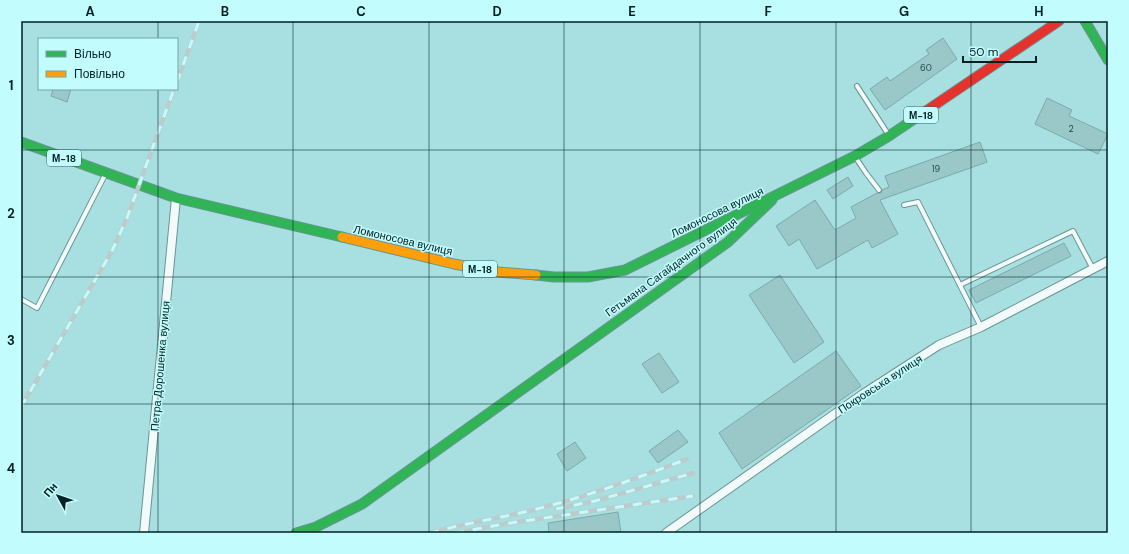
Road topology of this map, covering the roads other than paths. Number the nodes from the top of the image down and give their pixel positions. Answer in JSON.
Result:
{"nodes":[{"id":1,"x":1059,"y":21,"type":"edge"},
{"id":2,"x":1085,"y":21,"type":"edge"},
{"id":3,"x":1108,"y":60,"type":"edge"},
{"id":4,"x":857,"y":86,"type":"dead end"},
{"id":5,"x":889,"y":136,"type":"junction"},
{"id":6,"x":21,"y":142,"type":"edge"},
{"id":7,"x":855,"y":156,"type":"junction"},
{"id":8,"x":106,"y":173,"type":"junction"},
{"id":9,"x":878,"y":190,"type":"dead end"},
{"id":10,"x":775,"y":196,"type":"junction"},
{"id":11,"x":176,"y":198,"type":"junction"},
{"id":12,"x":904,"y":205,"type":"dead end"},
{"id":13,"x":1108,"y":262,"type":"edge"},
{"id":14,"x":1093,"y":269,"type":"junction"},
{"id":15,"x":960,"y":286,"type":"junction"},
{"id":16,"x":21,"y":299,"type":"edge"},
{"id":17,"x":981,"y":328,"type":"junction"},
{"id":18,"x":144,"y":533,"type":"edge"},
{"id":19,"x":296,"y":533,"type":"edge"},
{"id":20,"x":666,"y":533,"type":"edge"}],
"edges":[{"from":1,"to":5,"type":"main road","name":"Гетьмана Сагайдачного вулиця","number":"М-18"},
{"from":2,"to":3,"type":"main road"},
{"from":4,"to":5,"type":"lane"},
{"from":5,"to":7,"type":"main road","name":"Гетьмана Сагайдачного вулиця","number":"М-18"},
{"from":6,"to":8,"type":"main road","name":"Ломоносова вулиця","number":"М-18"},
{"from":7,"to":9,"type":"lane"},
{"from":7,"to":10,"type":"main road","name":"Гетьмана Сагайдачного вулиця","number":"М-18"},
{"from":8,"to":11,"type":"main road","name":"Ломоносова вулиця","number":"М-18"},
{"from":8,"to":16,"type":"lane"},
{"from":10,"to":11,"type":"main road","name":"Ломоносова вулиця","number":"М-18"},
{"from":10,"to":19,"type":"main road","name":"Гетьмана Сагайдачного вулиця"},
{"from":11,"to":18,"type":"street","name":"Петра Дорошенка вулиця"},
{"from":12,"to":15,"type":"lane"},
{"from":13,"to":14,"type":"street","name":"Покровська вулиця"},
{"from":14,"to":15,"type":"lane"},
{"from":14,"to":17,"type":"street","name":"Покровська вулиця"},
{"from":15,"to":17,"type":"lane"},
{"from":17,"to":20,"type":"street","name":"Покровська вулиця"}]}
